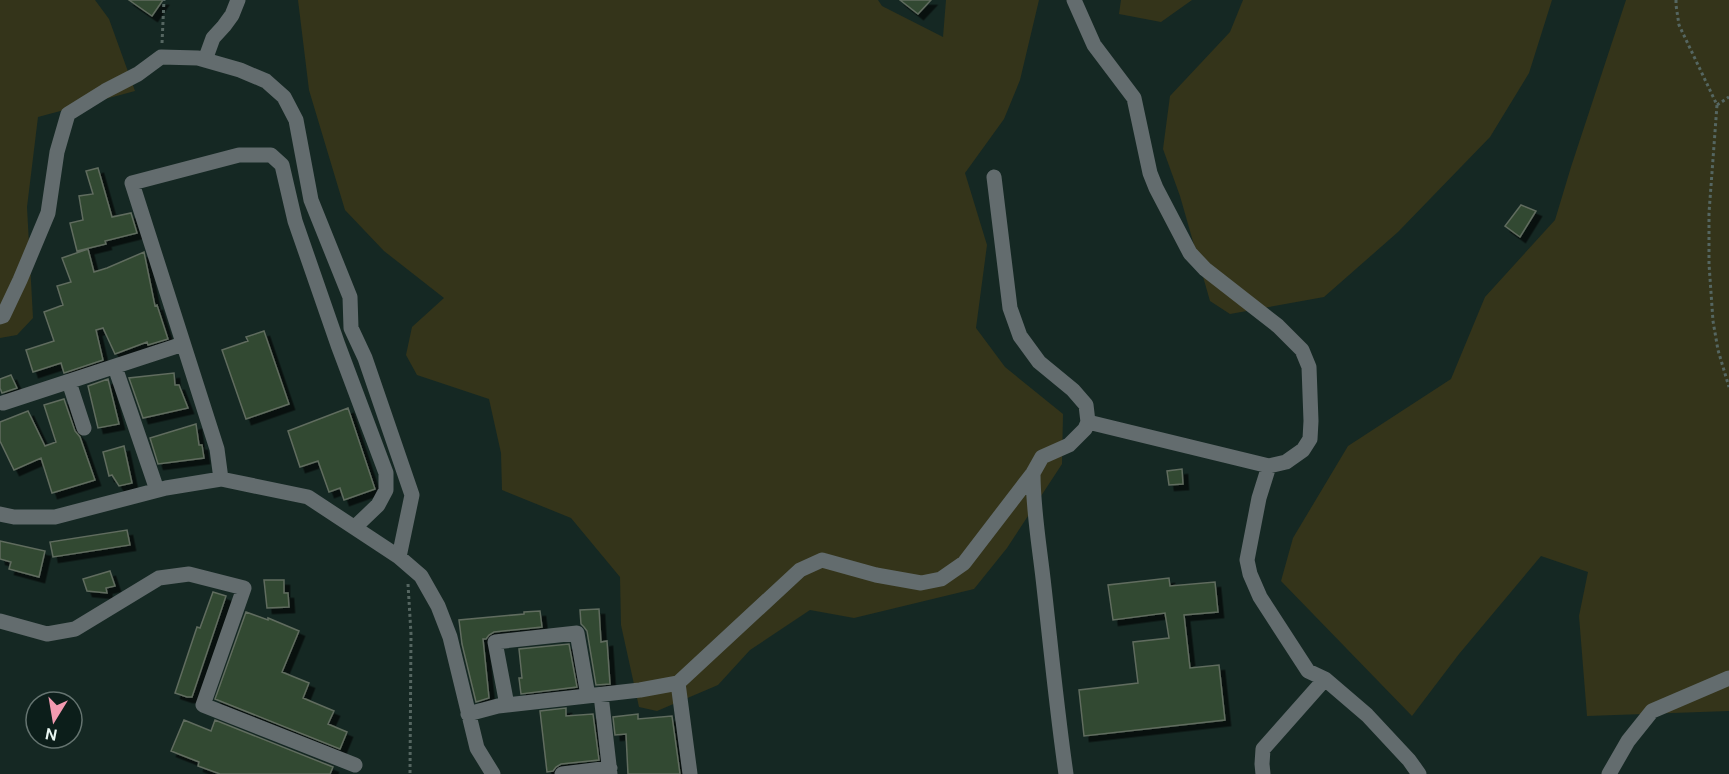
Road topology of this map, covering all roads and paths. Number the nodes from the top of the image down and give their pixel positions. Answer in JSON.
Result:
{"nodes":[{"id":1,"x":164,"y":0,"type":"edge"},
{"id":2,"x":238,"y":0,"type":"edge"},
{"id":3,"x":1074,"y":0,"type":"edge"},
{"id":4,"x":1676,"y":0,"type":"edge"},
{"id":5,"x":162,"y":57,"type":"junction"},
{"id":6,"x":205,"y":60,"type":"junction"},
{"id":7,"x":1729,"y":97,"type":"edge"},
{"id":8,"x":1718,"y":105,"type":"junction"},
{"id":9,"x":994,"y":177,"type":"dead end"},
{"id":10,"x":0,"y":317,"type":"edge"},
{"id":11,"x":183,"y":344,"type":"junction"},
{"id":12,"x":115,"y":367,"type":"junction"},
{"id":13,"x":69,"y":382,"type":"junction"},
{"id":14,"x":1729,"y":387,"type":"edge"},
{"id":15,"x":3,"y":403,"type":"dead end"},
{"id":16,"x":1088,"y":422,"type":"junction"},
{"id":17,"x":84,"y":428,"type":"dead end"},
{"id":18,"x":1269,"y":466,"type":"junction"},
{"id":19,"x":1033,"y":473,"type":"junction"},
{"id":20,"x":221,"y":478,"type":"junction"},
{"id":21,"x":157,"y":490,"type":"junction"},
{"id":22,"x":0,"y":514,"type":"edge"},
{"id":23,"x":355,"y":526,"type":"junction"},
{"id":24,"x":403,"y":561,"type":"junction"},
{"id":25,"x":0,"y":621,"type":"edge"},
{"id":26,"x":1729,"y":678,"type":"edge"},
{"id":27,"x":1325,"y":680,"type":"junction"},
{"id":28,"x":678,"y":683,"type":"junction"},
{"id":29,"x":594,"y":695,"type":"junction"},
{"id":30,"x":507,"y":705,"type":"junction"},
{"id":31,"x":468,"y":714,"type":"junction"},
{"id":32,"x":355,"y":765,"type":"dead end"},
{"id":33,"x":610,"y":771,"type":"edge"},
{"id":34,"x":410,"y":774,"type":"edge"},
{"id":35,"x":493,"y":774,"type":"edge"},
{"id":36,"x":562,"y":774,"type":"edge"},
{"id":37,"x":690,"y":774,"type":"edge"},
{"id":38,"x":1066,"y":774,"type":"edge"},
{"id":39,"x":1263,"y":774,"type":"edge"},
{"id":40,"x":1419,"y":774,"type":"edge"},
{"id":41,"x":1609,"y":774,"type":"edge"}],
"edges":[{"from":1,"to":5,"type":"path"},
{"from":2,"to":6,"type":"street"},
{"from":3,"to":18,"type":"street"},
{"from":4,"to":8,"type":"path"},
{"from":5,"to":6,"type":"street"},
{"from":5,"to":10,"type":"street"},
{"from":6,"to":24,"type":"street"},
{"from":7,"to":8,"type":"path"},
{"from":8,"to":14,"type":"path"},
{"from":9,"to":16,"type":"street"},
{"from":11,"to":12,"type":"street"},
{"from":11,"to":20,"type":"street"},
{"from":11,"to":23,"type":"street"},
{"from":12,"to":13,"type":"street"},
{"from":12,"to":21,"type":"street"},
{"from":13,"to":15,"type":"street"},
{"from":13,"to":17,"type":"street"},
{"from":16,"to":18,"type":"street"},
{"from":16,"to":19,"type":"street"},
{"from":18,"to":27,"type":"street"},
{"from":19,"to":28,"type":"street"},
{"from":19,"to":38,"type":"street"},
{"from":20,"to":21,"type":"street"},
{"from":20,"to":23,"type":"street"},
{"from":21,"to":22,"type":"street"},
{"from":23,"to":24,"type":"street"},
{"from":24,"to":31,"type":"street"},
{"from":24,"to":34,"type":"path"},
{"from":25,"to":32,"type":"street"},
{"from":26,"to":41,"type":"street"},
{"from":27,"to":39,"type":"street"},
{"from":27,"to":40,"type":"street"},
{"from":28,"to":29,"type":"street"},
{"from":28,"to":37,"type":"street"},
{"from":29,"to":30,"type":"street"},
{"from":29,"to":30,"type":"street"},
{"from":29,"to":33,"type":"street"},
{"from":30,"to":31,"type":"street"},
{"from":31,"to":35,"type":"street"},
{"from":33,"to":36,"type":"street"}]}
